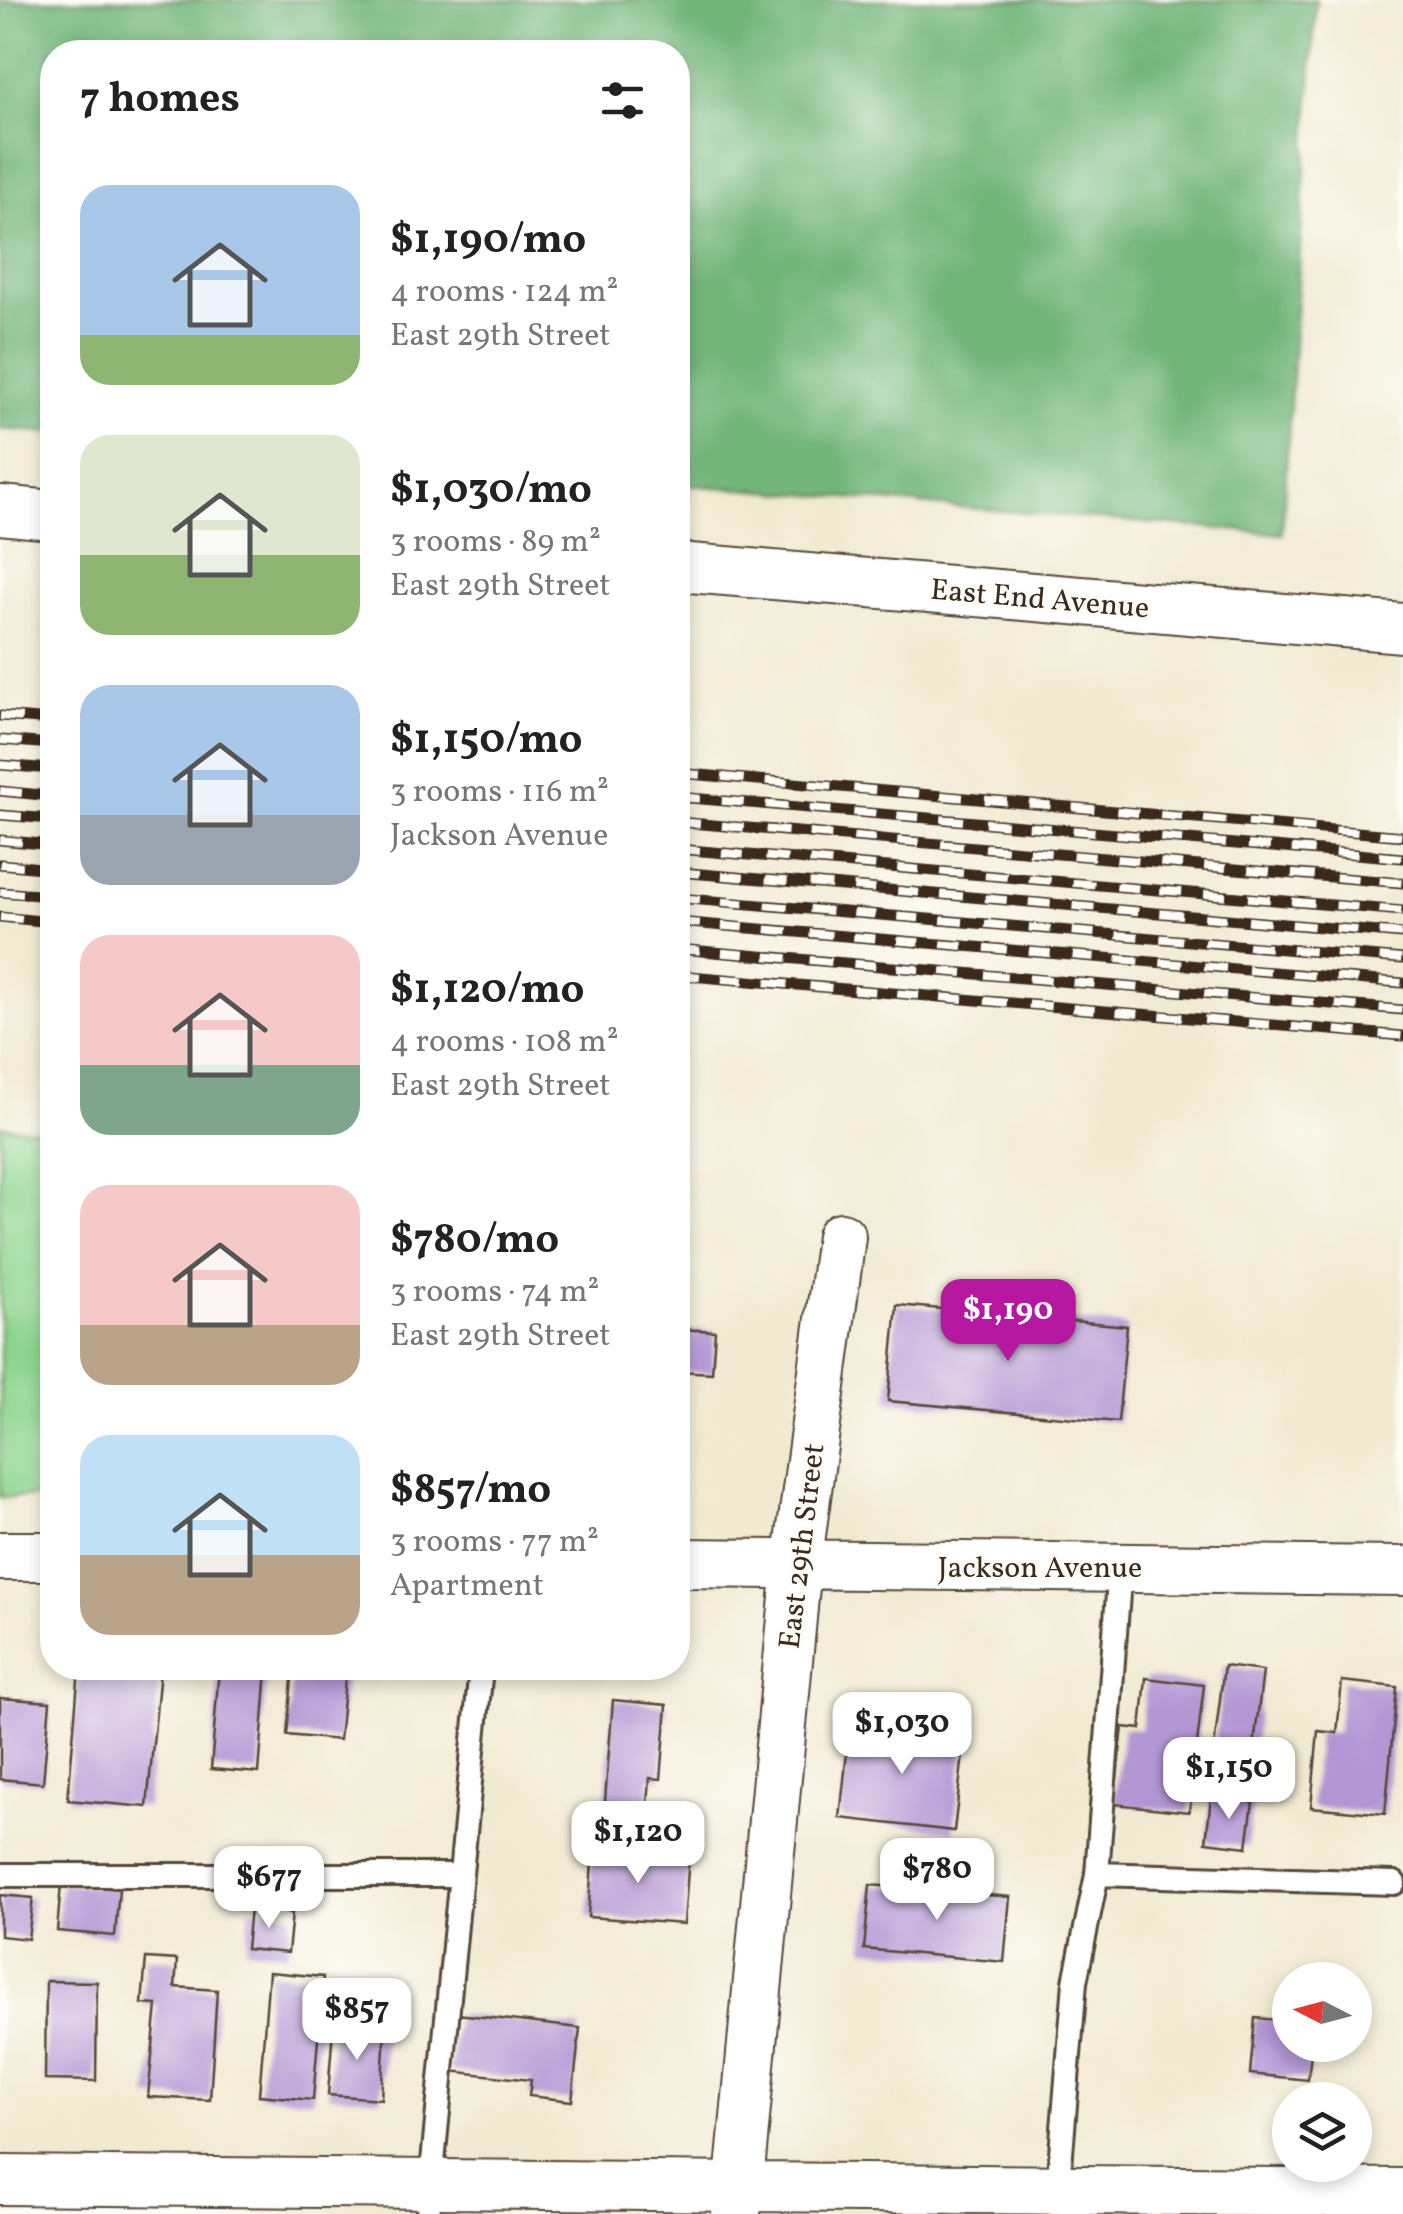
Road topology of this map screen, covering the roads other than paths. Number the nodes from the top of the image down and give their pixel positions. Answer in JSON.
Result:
{"nodes":[{"id":1,"x":0,"y":510,"type":"edge"},
{"id":2,"x":40,"y":514,"type":"edge"},
{"id":3,"x":690,"y":568,"type":"edge"},
{"id":4,"x":1403,"y":628,"type":"edge"},
{"id":5,"x":841,"y":1237,"type":"dead end"},
{"id":6,"x":0,"y":1556,"type":"edge"},
{"id":7,"x":40,"y":1556,"type":"edge"},
{"id":8,"x":690,"y":1563,"type":"edge"},
{"id":9,"x":796,"y":1565,"type":"junction"},
{"id":10,"x":1120,"y":1567,"type":"junction"},
{"id":11,"x":1403,"y":1571,"type":"edge"},
{"id":12,"x":480,"y":1680,"type":"edge"},
{"id":13,"x":1096,"y":1874,"type":"junction"},
{"id":14,"x":0,"y":1875,"type":"edge"},
{"id":15,"x":461,"y":1875,"type":"junction"},
{"id":16,"x":1394,"y":1883,"type":"dead end"},
{"id":17,"x":0,"y":2180,"type":"edge"},
{"id":18,"x":1058,"y":2190,"type":"junction"},
{"id":19,"x":1403,"y":2193,"type":"edge"},
{"id":20,"x":429,"y":2200,"type":"edge"},
{"id":21,"x":737,"y":2201,"type":"edge"},
{"id":22,"x":978,"y":2201,"type":"edge"}],
"edges":[{"from":1,"to":2,"type":"street"},
{"from":3,"to":4,"type":"street","name":"East End Avenue"},
{"from":5,"to":9,"type":"street","name":"East 29th Street"},
{"from":6,"to":7,"type":"street"},
{"from":8,"to":9,"type":"street","name":"Jackson Avenue"},
{"from":9,"to":10,"type":"street","name":"Jackson Avenue"},
{"from":9,"to":21,"type":"street","name":"East 29th Street"},
{"from":10,"to":11,"type":"street","name":"Jackson Avenue"},
{"from":10,"to":13,"type":"lane"},
{"from":12,"to":15,"type":"lane"},
{"from":13,"to":16,"type":"lane"},
{"from":13,"to":18,"type":"lane"},
{"from":14,"to":15,"type":"lane"},
{"from":15,"to":20,"type":"lane"},
{"from":17,"to":20,"type":"street"},
{"from":18,"to":19,"type":"street"},
{"from":18,"to":22,"type":"street"},
{"from":20,"to":21,"type":"street"},
{"from":21,"to":22,"type":"street"}]}
